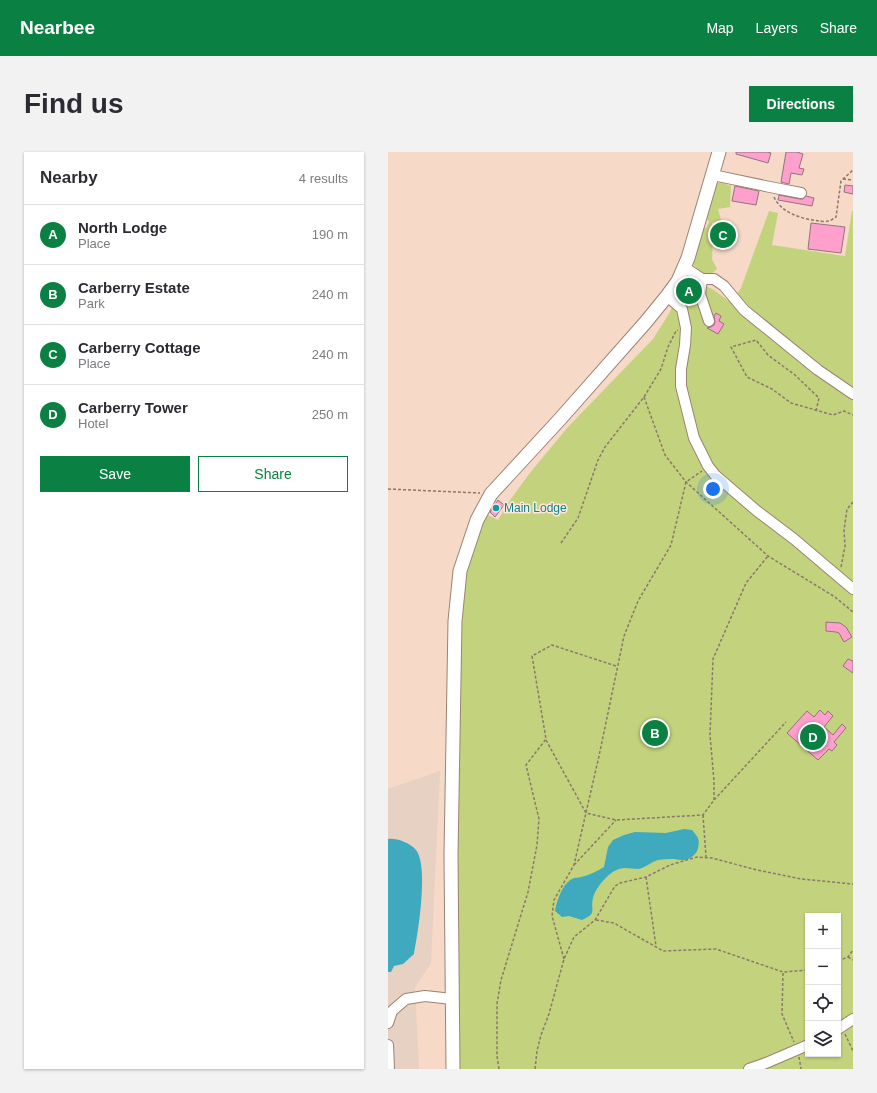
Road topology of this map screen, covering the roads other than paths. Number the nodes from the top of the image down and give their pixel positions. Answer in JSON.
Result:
{"nodes":[{"id":1,"x":719,"y":152,"type":"edge"},
{"id":2,"x":713,"y":175,"type":"junction"},
{"id":3,"x":801,"y":193,"type":"dead end"},
{"id":4,"x":684,"y":267,"type":"junction"},
{"id":5,"x":702,"y":279,"type":"junction"},
{"id":6,"x":668,"y":296,"type":"junction"},
{"id":7,"x":709,"y":321,"type":"dead end"},
{"id":8,"x":853,"y":394,"type":"edge"},
{"id":9,"x":853,"y":588,"type":"edge"},
{"id":10,"x":452,"y":998,"type":"junction"},
{"id":11,"x":853,"y":1019,"type":"edge"},
{"id":12,"x":388,"y":1023,"type":"edge"},
{"id":13,"x":841,"y":1027,"type":"edge"},
{"id":14,"x":388,"y":1045,"type":"edge"},
{"id":15,"x":805,"y":1046,"type":"edge"},
{"id":16,"x":389,"y":1069,"type":"edge"},
{"id":17,"x":453,"y":1069,"type":"edge"},
{"id":18,"x":749,"y":1069,"type":"edge"}],
"edges":[{"from":1,"to":2,"type":"main road"},
{"from":2,"to":3,"type":"lane"},
{"from":2,"to":4,"type":"main road"},
{"from":4,"to":5,"type":"lane"},
{"from":4,"to":6,"type":"main road"},
{"from":5,"to":7,"type":"lane"},
{"from":5,"to":8,"type":"lane"},
{"from":6,"to":9,"type":"lane"},
{"from":6,"to":10,"type":"main road"},
{"from":10,"to":12,"type":"lane"},
{"from":10,"to":17,"type":"main road"},
{"from":11,"to":13,"type":"lane"},
{"from":14,"to":16,"type":"lane"},
{"from":15,"to":18,"type":"lane"}]}
